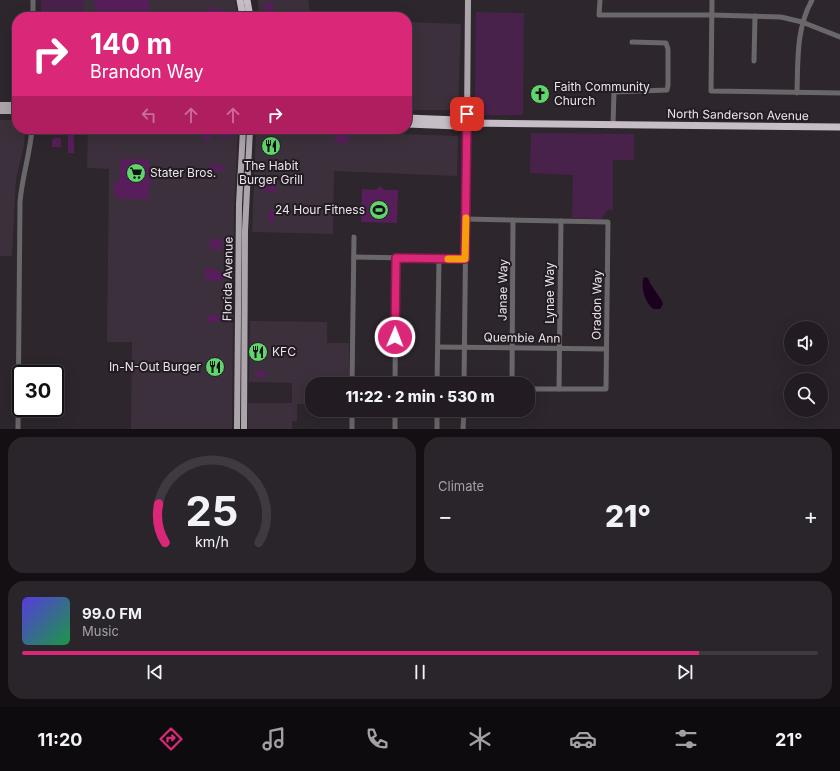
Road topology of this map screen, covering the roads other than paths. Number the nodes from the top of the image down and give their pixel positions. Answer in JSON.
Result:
{"nodes":[{"id":1,"x":33,"y":0,"type":"edge"},
{"id":2,"x":240,"y":0,"type":"edge"},
{"id":3,"x":247,"y":0,"type":"edge"},
{"id":4,"x":468,"y":0,"type":"edge"},
{"id":5,"x":600,"y":0,"type":"edge"},
{"id":6,"x":712,"y":0,"type":"edge"},
{"id":7,"x":812,"y":0,"type":"edge"},
{"id":8,"x":33,"y":12,"type":"edge"},
{"id":9,"x":241,"y":12,"type":"edge"},
{"id":10,"x":249,"y":12,"type":"edge"},
{"id":11,"x":712,"y":15,"type":"junction"},
{"id":12,"x":755,"y":16,"type":"junction"},
{"id":13,"x":802,"y":22,"type":"junction"},
{"id":14,"x":840,"y":37,"type":"edge"},
{"id":15,"x":632,"y":42,"type":"dead end"},
{"id":16,"x":754,"y":61,"type":"dead end"},
{"id":17,"x":797,"y":93,"type":"junction"},
{"id":18,"x":840,"y":93,"type":"edge"},
{"id":19,"x":0,"y":105,"type":"edge"},
{"id":20,"x":12,"y":105,"type":"edge"},
{"id":21,"x":0,"y":111,"type":"edge"},
{"id":22,"x":12,"y":111,"type":"edge"},
{"id":23,"x":412,"y":118,"type":"edge"},
{"id":24,"x":467,"y":123,"type":"junction"},
{"id":25,"x":412,"y":124,"type":"edge"},
{"id":26,"x":613,"y":124,"type":"junction"},
{"id":27,"x":840,"y":127,"type":"edge"},
{"id":28,"x":32,"y":134,"type":"edge"},
{"id":29,"x":243,"y":134,"type":"edge"},
{"id":30,"x":250,"y":134,"type":"edge"},
{"id":31,"x":466,"y":219,"type":"junction"},
{"id":32,"x":513,"y":220,"type":"junction"},
{"id":33,"x":561,"y":221,"type":"junction"},
{"id":34,"x":354,"y":237,"type":"dead end"},
{"id":35,"x":354,"y":257,"type":"junction"},
{"id":36,"x":396,"y":258,"type":"junction"},
{"id":37,"x":439,"y":259,"type":"junction"},
{"id":38,"x":465,"y":259,"type":"junction"},
{"id":39,"x":438,"y":347,"type":"junction"},
{"id":40,"x":464,"y":348,"type":"junction"},
{"id":41,"x":512,"y":348,"type":"junction"},
{"id":42,"x":560,"y":348,"type":"junction"},
{"id":43,"x":606,"y":349,"type":"junction"},
{"id":44,"x":352,"y":377,"type":"edge"},
{"id":45,"x":395,"y":377,"type":"edge"},
{"id":46,"x":437,"y":377,"type":"edge"},
{"id":47,"x":464,"y":377,"type":"edge"},
{"id":48,"x":512,"y":377,"type":"edge"},
{"id":49,"x":238,"y":386,"type":"junction"},
{"id":50,"x":535,"y":389,"type":"edge"},
{"id":51,"x":559,"y":389,"type":"junction"},
{"id":52,"x":244,"y":415,"type":"junction"},
{"id":53,"x":352,"y":417,"type":"edge"},
{"id":54,"x":395,"y":417,"type":"edge"},
{"id":55,"x":437,"y":417,"type":"edge"},
{"id":56,"x":464,"y":417,"type":"edge"},
{"id":57,"x":18,"y":429,"type":"edge"},
{"id":58,"x":239,"y":429,"type":"edge"},
{"id":59,"x":352,"y":429,"type":"edge"},
{"id":60,"x":395,"y":429,"type":"edge"},
{"id":61,"x":437,"y":429,"type":"edge"},
{"id":62,"x":463,"y":429,"type":"edge"}],
"edges":[{"from":1,"to":8,"type":"street"},
{"from":2,"to":9,"type":"highway"},
{"from":3,"to":10,"type":"highway"},
{"from":4,"to":24,"type":"main road"},
{"from":5,"to":11,"type":"street"},
{"from":6,"to":11,"type":"street"},
{"from":7,"to":13,"type":"street"},
{"from":11,"to":12,"type":"street"},
{"from":11,"to":17,"type":"street"},
{"from":12,"to":13,"type":"street"},
{"from":12,"to":16,"type":"street"},
{"from":13,"to":14,"type":"street"},
{"from":13,"to":17,"type":"street"},
{"from":15,"to":26,"type":"street"},
{"from":17,"to":18,"type":"street"},
{"from":19,"to":20,"type":"main road"},
{"from":21,"to":22,"type":"main road"},
{"from":23,"to":24,"type":"highway","name":"North Sanderson Avenue"},
{"from":24,"to":25,"type":"highway","name":"North Sanderson Avenue"},
{"from":24,"to":26,"type":"highway","name":"North Sanderson Avenue"},
{"from":24,"to":31,"type":"street"},
{"from":26,"to":27,"type":"highway","name":"North Sanderson Avenue"},
{"from":28,"to":57,"type":"street"},
{"from":29,"to":49,"type":"main road","name":"Florida Avenue"},
{"from":30,"to":52,"type":"main road","name":"Florida Avenue"},
{"from":31,"to":32,"type":"street"},
{"from":31,"to":38,"type":"street"},
{"from":32,"to":33,"type":"street"},
{"from":32,"to":41,"type":"street","name":"Janae Way"},
{"from":33,"to":42,"type":"street","name":"Lynae Way"},
{"from":33,"to":43,"type":"street","name":"Oradon Way"},
{"from":34,"to":35,"type":"street"},
{"from":35,"to":36,"type":"street"},
{"from":35,"to":44,"type":"street"},
{"from":36,"to":37,"type":"street"},
{"from":36,"to":45,"type":"street"},
{"from":37,"to":38,"type":"street"},
{"from":37,"to":39,"type":"street"},
{"from":38,"to":40,"type":"street"},
{"from":39,"to":40,"type":"street","name":"Quembie Ann"},
{"from":39,"to":46,"type":"street"},
{"from":40,"to":41,"type":"street","name":"Quembie Ann"},
{"from":40,"to":47,"type":"street"},
{"from":41,"to":42,"type":"street","name":"Quembie Ann"},
{"from":41,"to":48,"type":"street","name":"Janae Way"},
{"from":42,"to":43,"type":"street","name":"Quembie Ann"},
{"from":42,"to":51,"type":"street","name":"Lynae Way"},
{"from":43,"to":51,"type":"street","name":"Oradon Way"},
{"from":49,"to":52,"type":"main road"},
{"from":49,"to":58,"type":"main road","name":"Florida Avenue"},
{"from":50,"to":51,"type":"street"},
{"from":52,"to":58,"type":"main road","name":"Florida Avenue"},
{"from":53,"to":59,"type":"street"},
{"from":54,"to":60,"type":"street"},
{"from":55,"to":61,"type":"street"},
{"from":56,"to":62,"type":"street"}]}
